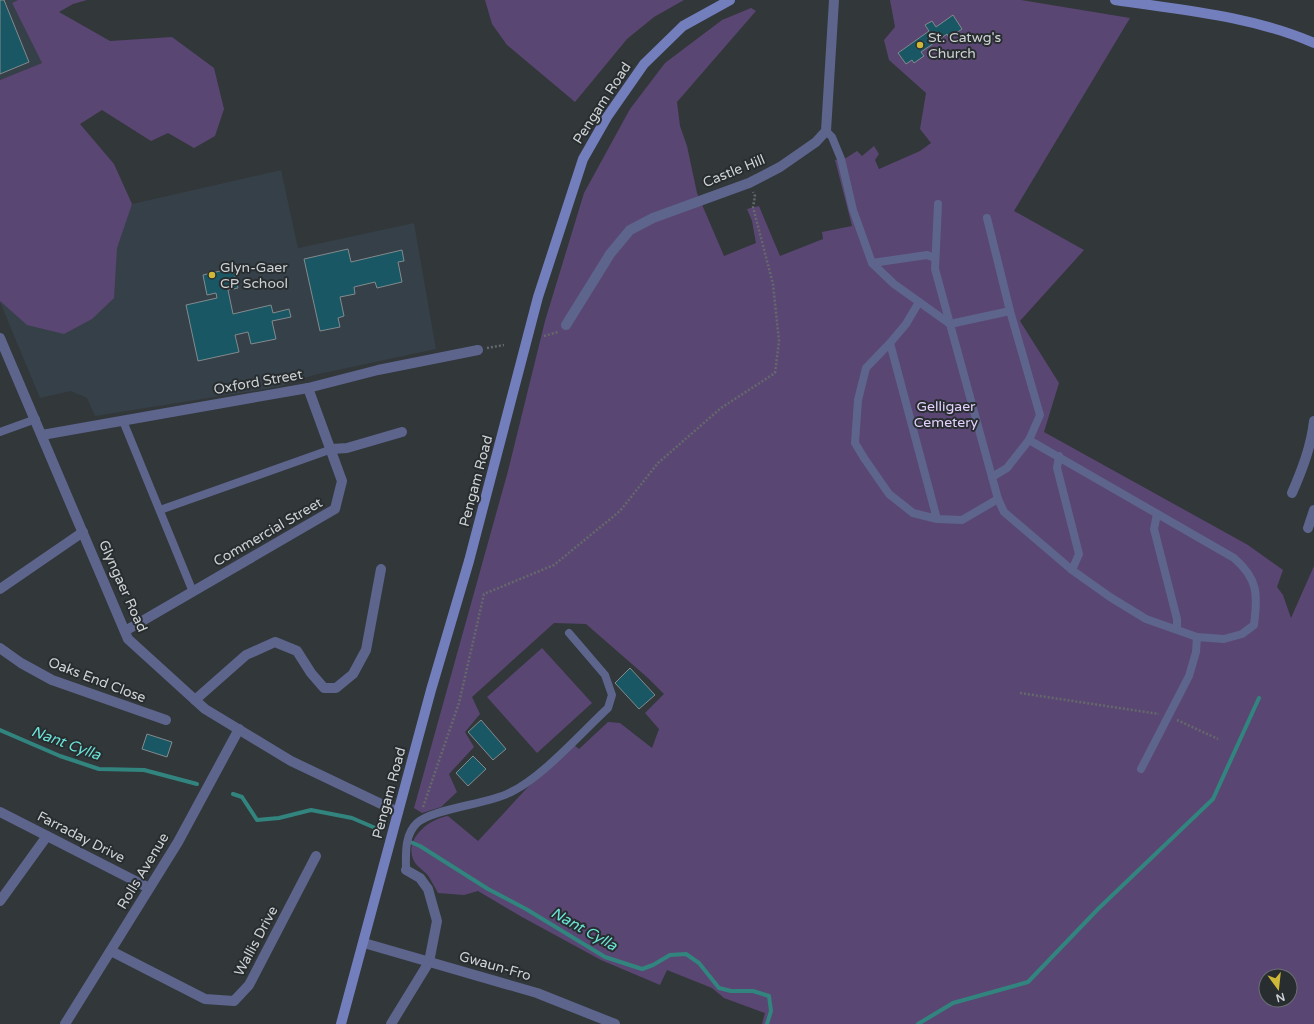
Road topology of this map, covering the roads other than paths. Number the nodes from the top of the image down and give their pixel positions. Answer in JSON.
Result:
{"nodes":[{"id":1,"x":730,"y":0,"type":"edge"},
{"id":2,"x":834,"y":0,"type":"edge"},
{"id":3,"x":1115,"y":0,"type":"edge"},
{"id":4,"x":1314,"y":44,"type":"edge"},
{"id":5,"x":826,"y":132,"type":"junction"},
{"id":6,"x":938,"y":204,"type":"dead end"},
{"id":7,"x":987,"y":218,"type":"dead end"},
{"id":8,"x":935,"y":258,"type":"junction"},
{"id":9,"x":872,"y":263,"type":"junction"},
{"id":10,"x":919,"y":302,"type":"junction"},
{"id":11,"x":1010,"y":311,"type":"junction"},
{"id":12,"x":950,"y":324,"type":"junction"},
{"id":13,"x":566,"y":326,"type":"dead end"},
{"id":14,"x":0,"y":338,"type":"edge"},
{"id":15,"x":890,"y":343,"type":"junction"},
{"id":16,"x":478,"y":350,"type":"road end"},
{"id":17,"x":308,"y":388,"type":"junction"},
{"id":18,"x":36,"y":419,"type":"junction"},
{"id":19,"x":123,"y":421,"type":"junction"},
{"id":20,"x":1314,"y":421,"type":"edge"},
{"id":21,"x":0,"y":432,"type":"edge"},
{"id":22,"x":402,"y":432,"type":"dead end"},
{"id":23,"x":42,"y":435,"type":"junction"},
{"id":24,"x":1029,"y":440,"type":"junction"},
{"id":25,"x":332,"y":449,"type":"junction"},
{"id":26,"x":1059,"y":456,"type":"junction"},
{"id":27,"x":992,"y":477,"type":"junction"},
{"id":28,"x":1292,"y":493,"type":"dead end"},
{"id":29,"x":998,"y":499,"type":"junction"},
{"id":30,"x":160,"y":510,"type":"junction"},
{"id":31,"x":1314,"y":510,"type":"edge"},
{"id":32,"x":1157,"y":514,"type":"junction"},
{"id":33,"x":937,"y":519,"type":"junction"},
{"id":34,"x":1308,"y":528,"type":"dead end"},
{"id":35,"x":83,"y":532,"type":"junction"},
{"id":36,"x":381,"y":569,"type":"dead end"},
{"id":37,"x":1072,"y":570,"type":"junction"},
{"id":38,"x":0,"y":589,"type":"edge"},
{"id":39,"x":193,"y":592,"type":"junction"},
{"id":40,"x":1177,"y":629,"type":"junction"},
{"id":41,"x":125,"y":631,"type":"junction"},
{"id":42,"x":569,"y":632,"type":"dead end"},
{"id":43,"x":1197,"y":637,"type":"junction"},
{"id":44,"x":0,"y":648,"type":"edge"},
{"id":45,"x":195,"y":700,"type":"junction"},
{"id":46,"x":166,"y":720,"type":"dead end"},
{"id":47,"x":239,"y":729,"type":"junction"},
{"id":48,"x":1141,"y":769,"type":"dead end"},
{"id":49,"x":0,"y":812,"type":"edge"},
{"id":50,"x":398,"y":812,"type":"junction"},
{"id":51,"x":47,"y":836,"type":"junction"},
{"id":52,"x":316,"y":856,"type":"dead end"},
{"id":53,"x":406,"y":870,"type":"joint"},
{"id":54,"x":149,"y":888,"type":"junction"},
{"id":55,"x":0,"y":901,"type":"edge"},
{"id":56,"x":364,"y":943,"type":"junction"},
{"id":57,"x":111,"y":951,"type":"junction"},
{"id":58,"x":429,"y":962,"type":"junction"},
{"id":59,"x":589,"y":1019,"type":"edge"},
{"id":60,"x":65,"y":1024,"type":"edge"},
{"id":61,"x":341,"y":1024,"type":"edge"},
{"id":62,"x":391,"y":1024,"type":"edge"},
{"id":63,"x":615,"y":1024,"type":"edge"}],
"edges":[{"from":1,"to":50,"type":"main road","name":"Pengam Road"},
{"from":2,"to":5,"type":"street"},
{"from":3,"to":4,"type":"main road"},
{"from":5,"to":9,"type":"lane"},
{"from":5,"to":13,"type":"street","name":"Castle Hill"},
{"from":6,"to":8,"type":"lane"},
{"from":7,"to":11,"type":"lane"},
{"from":8,"to":9,"type":"lane"},
{"from":8,"to":12,"type":"lane"},
{"from":9,"to":10,"type":"lane"},
{"from":10,"to":12,"type":"lane"},
{"from":10,"to":15,"type":"lane"},
{"from":11,"to":12,"type":"lane"},
{"from":11,"to":24,"type":"lane"},
{"from":12,"to":27,"type":"lane"},
{"from":14,"to":18,"type":"street","name":"Glyngaer Road"},
{"from":15,"to":33,"type":"lane"},
{"from":15,"to":33,"type":"lane"},
{"from":16,"to":17,"type":"street","name":"Oxford Street"},
{"from":17,"to":19,"type":"street","name":"Oxford Street"},
{"from":17,"to":25,"type":"street","name":"Commercial Street"},
{"from":18,"to":21,"type":"lane"},
{"from":18,"to":23,"type":"street","name":"Glyngaer Road"},
{"from":19,"to":23,"type":"street","name":"Oxford Street"},
{"from":19,"to":30,"type":"lane"},
{"from":20,"to":28,"type":"street"},
{"from":22,"to":25,"type":"street"},
{"from":23,"to":35,"type":"street","name":"Glyngaer Road"},
{"from":24,"to":26,"type":"lane"},
{"from":24,"to":27,"type":"lane"},
{"from":25,"to":30,"type":"lane"},
{"from":25,"to":39,"type":"street","name":"Commercial Street"},
{"from":26,"to":32,"type":"lane"},
{"from":26,"to":37,"type":"lane"},
{"from":27,"to":29,"type":"lane"},
{"from":29,"to":33,"type":"lane"},
{"from":29,"to":37,"type":"lane"},
{"from":30,"to":39,"type":"lane"},
{"from":31,"to":34,"type":"street"},
{"from":32,"to":40,"type":"lane"},
{"from":32,"to":43,"type":"lane"},
{"from":35,"to":38,"type":"street"},
{"from":35,"to":41,"type":"street","name":"Glyngaer Road"},
{"from":36,"to":45,"type":"street"},
{"from":37,"to":40,"type":"lane"},
{"from":39,"to":41,"type":"street","name":"Commercial Street"},
{"from":40,"to":43,"type":"lane"},
{"from":41,"to":45,"type":"street","name":"Glyngaer Road"},
{"from":42,"to":53,"type":"lane"},
{"from":43,"to":48,"type":"lane"},
{"from":44,"to":46,"type":"street","name":"Oaks End Close"},
{"from":45,"to":47,"type":"street","name":"Glyngaer Road"},
{"from":47,"to":50,"type":"street","name":"Glyngaer Road"},
{"from":47,"to":54,"type":"street","name":"Rolls Avenue"},
{"from":49,"to":51,"type":"street","name":"Farraday Drive"},
{"from":50,"to":56,"type":"main road","name":"Pengam Road"},
{"from":51,"to":54,"type":"street","name":"Farraday Drive"},
{"from":51,"to":55,"type":"street"},
{"from":52,"to":57,"type":"street","name":"Wallis Drive"},
{"from":53,"to":58,"type":"street"},
{"from":54,"to":57,"type":"street","name":"Rolls Avenue"},
{"from":56,"to":58,"type":"street","name":"Gwaun-Fro"},
{"from":56,"to":61,"type":"main road","name":"Pengam Road"},
{"from":57,"to":60,"type":"street","name":"Rolls Avenue"},
{"from":58,"to":59,"type":"street","name":"Gwaun-Fro"},
{"from":58,"to":62,"type":"street"},
{"from":59,"to":63,"type":"street","name":"Gwaun-Fro"}]}
